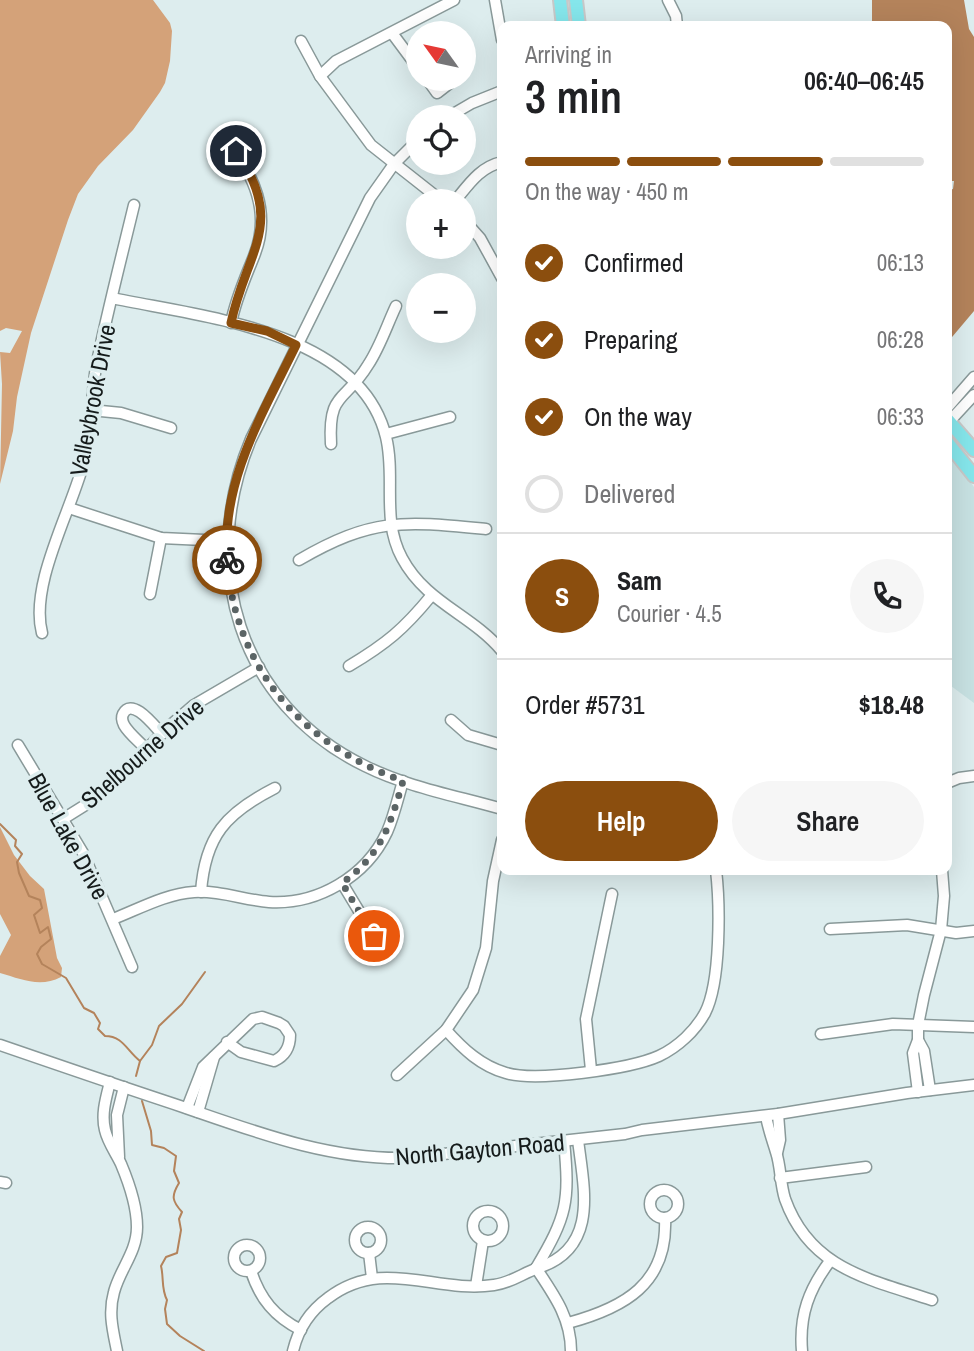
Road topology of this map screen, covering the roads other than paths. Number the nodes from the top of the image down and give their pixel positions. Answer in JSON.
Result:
{"nodes":[{"id":1,"x":454,"y":0,"type":"edge"},
{"id":2,"x":495,"y":0,"type":"edge"},
{"id":3,"x":560,"y":0,"type":"edge"},
{"id":4,"x":576,"y":0,"type":"edge"},
{"id":5,"x":668,"y":0,"type":"edge"},
{"id":6,"x":499,"y":21,"type":"edge"},
{"id":7,"x":562,"y":21,"type":"edge"},
{"id":8,"x":578,"y":21,"type":"edge"},
{"id":9,"x":676,"y":21,"type":"edge"},
{"id":10,"x":392,"y":33,"type":"junction"},
{"id":11,"x":301,"y":41,"type":"dead end"},
{"id":12,"x":406,"y":52,"type":"edge"},
{"id":13,"x":320,"y":76,"type":"junction"},
{"id":14,"x":497,"y":93,"type":"edge"},
{"id":15,"x":469,"y":105,"type":"edge"},
{"id":16,"x":228,"y":139,"type":"dead end"},
{"id":17,"x":406,"y":152,"type":"edge"},
{"id":18,"x":394,"y":164,"type":"junction"},
{"id":19,"x":497,"y":164,"type":"edge"},
{"id":20,"x":426,"y":189,"type":"edge"},
{"id":21,"x":465,"y":189,"type":"edge"},
{"id":22,"x":134,"y":205,"type":"dead end"},
{"id":23,"x":476,"y":234,"type":"edge"},
{"id":24,"x":497,"y":269,"type":"edge"},
{"id":25,"x":112,"y":299,"type":"junction"},
{"id":26,"x":396,"y":306,"type":"dead end"},
{"id":27,"x":231,"y":323,"type":"junction"},
{"id":28,"x":296,"y":345,"type":"junction"},
{"id":29,"x":974,"y":377,"type":"edge"},
{"id":30,"x":356,"y":382,"type":"junction"},
{"id":31,"x":974,"y":395,"type":"edge"},
{"id":32,"x":952,"y":402,"type":"edge"},
{"id":33,"x":91,"y":410,"type":"junction"},
{"id":34,"x":450,"y":417,"type":"dead end"},
{"id":35,"x":952,"y":418,"type":"edge"},
{"id":36,"x":952,"y":426,"type":"edge"},
{"id":37,"x":170,"y":428,"type":"dead end"},
{"id":38,"x":386,"y":434,"type":"junction"},
{"id":39,"x":331,"y":444,"type":"dead end"},
{"id":40,"x":952,"y":448,"type":"edge"},
{"id":41,"x":974,"y":450,"type":"edge"},
{"id":42,"x":974,"y":476,"type":"edge"},
{"id":43,"x":69,"y":508,"type":"junction"},
{"id":44,"x":391,"y":524,"type":"junction"},
{"id":45,"x":486,"y":529,"type":"dead end"},
{"id":46,"x":161,"y":538,"type":"junction"},
{"id":47,"x":226,"y":541,"type":"junction"},
{"id":48,"x":299,"y":560,"type":"dead end"},
{"id":49,"x":150,"y":594,"type":"dead end"},
{"id":50,"x":431,"y":596,"type":"junction"},
{"id":51,"x":42,"y":632,"type":"dead end"},
{"id":52,"x":497,"y":646,"type":"edge"},
{"id":53,"x":349,"y":666,"type":"dead end"},
{"id":54,"x":258,"y":667,"type":"junction"},
{"id":55,"x":451,"y":720,"type":"dead end"},
{"id":56,"x":162,"y":734,"type":"junction"},
{"id":57,"x":497,"y":744,"type":"edge"},
{"id":58,"x":18,"y":745,"type":"dead end"},
{"id":59,"x":147,"y":750,"type":"junction"},
{"id":60,"x":974,"y":776,"type":"edge"},
{"id":61,"x":403,"y":781,"type":"junction"},
{"id":62,"x":952,"y":781,"type":"edge"},
{"id":63,"x":275,"y":788,"type":"dead end"},
{"id":64,"x":497,"y":809,"type":"edge"},
{"id":65,"x":63,"y":819,"type":"junction"},
{"id":66,"x":497,"y":863,"type":"edge"},
{"id":67,"x":716,"y":875,"type":"edge"},
{"id":68,"x":942,"y":875,"type":"edge"},
{"id":69,"x":342,"y":883,"type":"junction"},
{"id":70,"x":201,"y":892,"type":"junction"},
{"id":71,"x":612,"y":894,"type":"dead end"},
{"id":72,"x":113,"y":919,"type":"junction"},
{"id":73,"x":830,"y":929,"type":"dead end"},
{"id":74,"x":941,"y":930,"type":"junction"},
{"id":75,"x":974,"y":931,"type":"edge"},
{"id":76,"x":374,"y":936,"type":"dead end"},
{"id":77,"x":132,"y":967,"type":"dead end"},
{"id":78,"x":918,"y":1025,"type":"junction"},
{"id":79,"x":974,"y":1027,"type":"edge"},
{"id":80,"x":446,"y":1030,"type":"junction"},
{"id":81,"x":821,"y":1034,"type":"dead end"},
{"id":82,"x":918,"y":1040,"type":"junction"},
{"id":83,"x":227,"y":1042,"type":"junction"},
{"id":84,"x":0,"y":1045,"type":"edge"},
{"id":85,"x":214,"y":1056,"type":"junction"},
{"id":86,"x":591,"y":1070,"type":"junction"},
{"id":87,"x":397,"y":1075,"type":"dead end"},
{"id":88,"x":110,"y":1082,"type":"junction"},
{"id":89,"x":974,"y":1085,"type":"edge"},
{"id":90,"x":124,"y":1087,"type":"junction"},
{"id":91,"x":930,"y":1090,"type":"junction"},
{"id":92,"x":918,"y":1092,"type":"junction"},
{"id":93,"x":187,"y":1108,"type":"junction"},
{"id":94,"x":198,"y":1112,"type":"junction"},
{"id":95,"x":778,"y":1114,"type":"junction"},
{"id":96,"x":766,"y":1116,"type":"junction"},
{"id":97,"x":578,"y":1140,"type":"junction"},
{"id":98,"x":564,"y":1141,"type":"junction"},
{"id":99,"x":777,"y":1154,"type":"junction"},
{"id":100,"x":120,"y":1161,"type":"junction"},
{"id":101,"x":866,"y":1167,"type":"dead end"},
{"id":102,"x":780,"y":1178,"type":"junction"},
{"id":103,"x":665,"y":1218,"type":"dead end"},
{"id":104,"x":483,"y":1241,"type":"dead end"},
{"id":105,"x":369,"y":1253,"type":"dead end"},
{"id":106,"x":830,"y":1261,"type":"junction"},
{"id":107,"x":536,"y":1268,"type":"junction"},
{"id":108,"x":251,"y":1271,"type":"dead end"},
{"id":109,"x":372,"y":1278,"type":"junction"},
{"id":110,"x":476,"y":1286,"type":"junction"},
{"id":111,"x":932,"y":1300,"type":"dead end"},
{"id":112,"x":568,"y":1323,"type":"junction"},
{"id":113,"x":301,"y":1331,"type":"junction"},
{"id":114,"x":117,"y":1351,"type":"edge"},
{"id":115,"x":293,"y":1351,"type":"edge"},
{"id":116,"x":571,"y":1351,"type":"edge"},
{"id":117,"x":802,"y":1351,"type":"edge"}],
"edges":[{"from":1,"to":10,"type":"street"},
{"from":2,"to":6,"type":"street"},
{"from":3,"to":7,"type":"main road"},
{"from":4,"to":8,"type":"main road"},
{"from":5,"to":9,"type":"street"},
{"from":10,"to":12,"type":"street"},
{"from":10,"to":13,"type":"street"},
{"from":11,"to":13,"type":"street"},
{"from":13,"to":18,"type":"street"},
{"from":14,"to":15,"type":"street"},
{"from":16,"to":27,"type":"street"},
{"from":17,"to":18,"type":"street"},
{"from":18,"to":20,"type":"street"},
{"from":18,"to":28,"type":"street"},
{"from":19,"to":21,"type":"street"},
{"from":22,"to":25,"type":"street","name":"Valleybrook Drive"},
{"from":23,"to":24,"type":"street"},
{"from":25,"to":27,"type":"street"},
{"from":25,"to":33,"type":"street","name":"Valleybrook Drive"},
{"from":26,"to":30,"type":"street"},
{"from":27,"to":28,"type":"street"},
{"from":28,"to":30,"type":"street"},
{"from":28,"to":47,"type":"street"},
{"from":29,"to":32,"type":"street"},
{"from":30,"to":38,"type":"street"},
{"from":30,"to":39,"type":"street"},
{"from":31,"to":35,"type":"street"},
{"from":33,"to":37,"type":"street"},
{"from":33,"to":43,"type":"street","name":"Valleybrook Drive"},
{"from":34,"to":38,"type":"street"},
{"from":36,"to":41,"type":"main road"},
{"from":38,"to":44,"type":"street"},
{"from":40,"to":42,"type":"main road"},
{"from":43,"to":46,"type":"street"},
{"from":43,"to":51,"type":"street","name":"Valleybrook Drive"},
{"from":44,"to":45,"type":"street"},
{"from":44,"to":48,"type":"street"},
{"from":44,"to":50,"type":"street"},
{"from":46,"to":47,"type":"street"},
{"from":46,"to":49,"type":"street"},
{"from":47,"to":54,"type":"street"},
{"from":50,"to":52,"type":"street"},
{"from":50,"to":53,"type":"street"},
{"from":54,"to":56,"type":"street","name":"Shelbourne Drive"},
{"from":54,"to":61,"type":"street"},
{"from":55,"to":57,"type":"street"},
{"from":56,"to":59,"type":"street","name":"Shelbourne Drive"},
{"from":56,"to":59,"type":"street"},
{"from":58,"to":65,"type":"street","name":"Blue Lake Drive"},
{"from":59,"to":65,"type":"street","name":"Shelbourne Drive"},
{"from":60,"to":62,"type":"street"},
{"from":61,"to":64,"type":"street"},
{"from":61,"to":69,"type":"street"},
{"from":63,"to":70,"type":"street"},
{"from":65,"to":72,"type":"street","name":"Blue Lake Drive"},
{"from":66,"to":80,"type":"street"},
{"from":67,"to":86,"type":"street"},
{"from":68,"to":74,"type":"street"},
{"from":69,"to":70,"type":"street"},
{"from":69,"to":76,"type":"street"},
{"from":70,"to":72,"type":"street"},
{"from":71,"to":86,"type":"street"},
{"from":72,"to":77,"type":"street","name":"Blue Lake Drive"},
{"from":73,"to":74,"type":"street"},
{"from":74,"to":75,"type":"street"},
{"from":74,"to":78,"type":"street"},
{"from":78,"to":79,"type":"street"},
{"from":78,"to":81,"type":"street"},
{"from":78,"to":82,"type":"street"},
{"from":80,"to":86,"type":"street"},
{"from":80,"to":87,"type":"street"},
{"from":82,"to":91,"type":"street"},
{"from":82,"to":92,"type":"street"},
{"from":83,"to":83,"type":"street"},
{"from":83,"to":85,"type":"street"},
{"from":84,"to":88,"type":"street","name":"North Gayton Road"},
{"from":85,"to":93,"type":"street"},
{"from":85,"to":94,"type":"street"},
{"from":88,"to":90,"type":"street","name":"North Gayton Road"},
{"from":88,"to":100,"type":"street"},
{"from":89,"to":91,"type":"street","name":"North Gayton Road"},
{"from":90,"to":93,"type":"street","name":"North Gayton Road"},
{"from":90,"to":100,"type":"street"},
{"from":91,"to":92,"type":"street","name":"North Gayton Road"},
{"from":92,"to":95,"type":"street","name":"North Gayton Road"},
{"from":93,"to":94,"type":"street","name":"North Gayton Road"},
{"from":94,"to":98,"type":"street","name":"North Gayton Road"},
{"from":95,"to":96,"type":"street","name":"North Gayton Road"},
{"from":95,"to":99,"type":"street"},
{"from":96,"to":97,"type":"street","name":"North Gayton Road"},
{"from":96,"to":99,"type":"street"},
{"from":97,"to":98,"type":"street","name":"North Gayton Road"},
{"from":97,"to":107,"type":"street"},
{"from":98,"to":107,"type":"street"},
{"from":99,"to":102,"type":"street"},
{"from":100,"to":114,"type":"street"},
{"from":101,"to":102,"type":"street"},
{"from":102,"to":106,"type":"street"},
{"from":103,"to":112,"type":"street"},
{"from":104,"to":110,"type":"street"},
{"from":105,"to":109,"type":"street"},
{"from":106,"to":111,"type":"street"},
{"from":106,"to":117,"type":"street"},
{"from":107,"to":110,"type":"street"},
{"from":107,"to":112,"type":"street"},
{"from":108,"to":113,"type":"street"},
{"from":109,"to":110,"type":"street"},
{"from":109,"to":113,"type":"street"},
{"from":112,"to":116,"type":"street"},
{"from":113,"to":115,"type":"street"}]}
